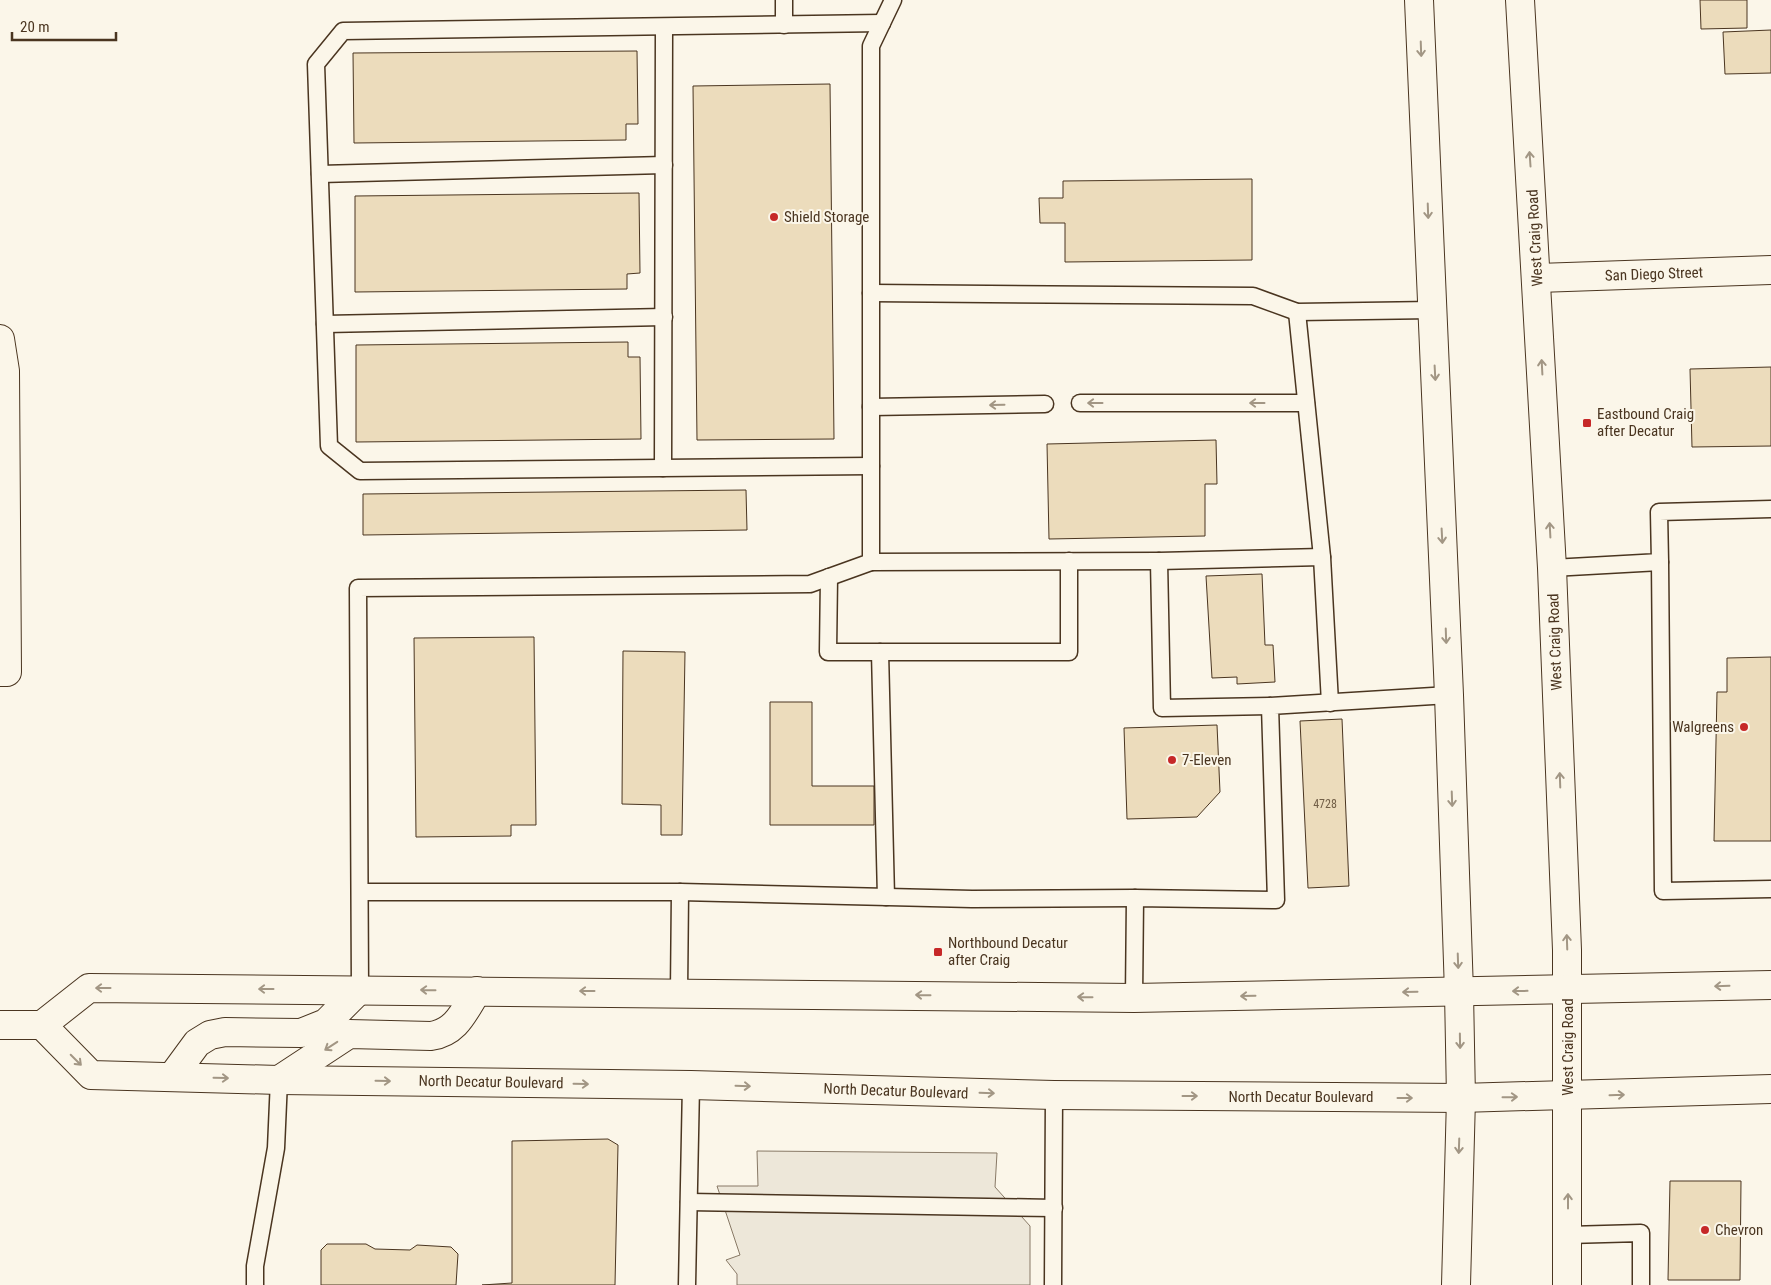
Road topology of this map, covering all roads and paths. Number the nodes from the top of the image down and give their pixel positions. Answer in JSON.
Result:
{"nodes":[{"id":1,"x":784,"y":0,"type":"edge"},
{"id":2,"x":893,"y":0,"type":"edge"},
{"id":3,"x":1419,"y":0,"type":"edge"},
{"id":4,"x":1520,"y":0,"type":"edge"},
{"id":5,"x":882,"y":23,"type":"junction"},
{"id":6,"x":784,"y":25,"type":"junction"},
{"id":7,"x":664,"y":27,"type":"junction"},
{"id":8,"x":664,"y":165,"type":"junction"},
{"id":9,"x":320,"y":174,"type":"junction"},
{"id":10,"x":1771,"y":270,"type":"edge"},
{"id":11,"x":1538,"y":278,"type":"junction"},
{"id":12,"x":871,"y":293,"type":"junction"},
{"id":13,"x":1432,"y":310,"type":"junction"},
{"id":14,"x":1297,"y":312,"type":"junction"},
{"id":15,"x":664,"y":317,"type":"junction"},
{"id":16,"x":325,"y":324,"type":"junction"},
{"id":17,"x":0,"y":339,"type":"edge"},
{"id":18,"x":1080,"y":403,"type":"dead end"},
{"id":19,"x":1306,"y":403,"type":"junction"},
{"id":20,"x":1046,"y":404,"type":"dead end"},
{"id":21,"x":871,"y":407,"type":"junction"},
{"id":22,"x":871,"y":466,"type":"junction"},
{"id":23,"x":663,"y":468,"type":"junction"},
{"id":24,"x":1771,"y":509,"type":"edge"},
{"id":25,"x":1322,"y":557,"type":"junction"},
{"id":26,"x":1069,"y":561,"type":"junction"},
{"id":27,"x":1159,"y":561,"type":"junction"},
{"id":28,"x":871,"y":562,"type":"junction"},
{"id":29,"x":1660,"y":562,"type":"junction"},
{"id":30,"x":1552,"y":568,"type":"junction"},
{"id":31,"x":829,"y":577,"type":"junction"},
{"id":32,"x":880,"y":652,"type":"junction"},
{"id":33,"x":4,"y":672,"type":"edge"},
{"id":34,"x":1449,"y":695,"type":"junction"},
{"id":35,"x":1330,"y":703,"type":"junction"},
{"id":36,"x":1270,"y":706,"type":"junction"},
{"id":37,"x":1771,"y":889,"type":"edge"},
{"id":38,"x":360,"y":892,"type":"junction"},
{"id":39,"x":680,"y":892,"type":"junction"},
{"id":40,"x":886,"y":897,"type":"junction"},
{"id":41,"x":1135,"y":898,"type":"junction"},
{"id":42,"x":1771,"y":985,"type":"edge"},
{"id":43,"x":360,"y":989,"type":"junction"},
{"id":44,"x":477,"y":991,"type":"junction"},
{"id":45,"x":1568,"y":991,"type":"junction"},
{"id":46,"x":679,"y":992,"type":"junction"},
{"id":47,"x":1459,"y":992,"type":"junction"},
{"id":48,"x":1134,"y":998,"type":"junction"},
{"id":49,"x":0,"y":1025,"type":"edge"},
{"id":50,"x":42,"y":1025,"type":"junction"},
{"id":51,"x":172,"y":1077,"type":"junction"},
{"id":52,"x":279,"y":1080,"type":"junction"},
{"id":53,"x":690,"y":1085,"type":"junction"},
{"id":54,"x":1771,"y":1089,"type":"edge"},
{"id":55,"x":1054,"y":1095,"type":"junction"},
{"id":56,"x":1568,"y":1096,"type":"junction"},
{"id":57,"x":1461,"y":1098,"type":"junction"},
{"id":58,"x":689,"y":1202,"type":"junction"},
{"id":59,"x":1054,"y":1208,"type":"junction"},
{"id":60,"x":1568,"y":1236,"type":"junction"},
{"id":61,"x":255,"y":1285,"type":"edge"},
{"id":62,"x":687,"y":1285,"type":"edge"},
{"id":63,"x":1053,"y":1285,"type":"edge"},
{"id":64,"x":1456,"y":1285,"type":"edge"},
{"id":65,"x":1567,"y":1285,"type":"edge"},
{"id":66,"x":1641,"y":1285,"type":"edge"}],
"edges":[{"from":1,"to":6,"type":"lane"},
{"from":2,"to":5,"type":"lane"},
{"from":3,"to":13,"type":"main road","one_way":true},
{"from":11,"to":4,"type":"main road","name":"West Craig Road","one_way":true},
{"from":5,"to":6,"type":"lane"},
{"from":5,"to":12,"type":"lane"},
{"from":6,"to":7,"type":"lane"},
{"from":7,"to":8,"type":"lane"},
{"from":7,"to":9,"type":"lane"},
{"from":8,"to":9,"type":"lane"},
{"from":8,"to":15,"type":"lane"},
{"from":9,"to":16,"type":"lane"},
{"from":10,"to":11,"type":"main road","name":"San Diego Street"},
{"from":30,"to":11,"type":"main road","name":"West Craig Road","one_way":true},
{"from":12,"to":14,"type":"lane"},
{"from":12,"to":21,"type":"lane"},
{"from":13,"to":14,"type":"lane"},
{"from":13,"to":34,"type":"main road","one_way":true},
{"from":14,"to":19,"type":"lane"},
{"from":15,"to":16,"type":"lane"},
{"from":15,"to":23,"type":"lane"},
{"from":16,"to":23,"type":"lane"},
{"from":17,"to":33,"type":"main road"},
{"from":19,"to":18,"type":"lane","one_way":true},
{"from":19,"to":25,"type":"lane"},
{"from":20,"to":21,"type":"lane","one_way":true},
{"from":21,"to":22,"type":"lane"},
{"from":22,"to":23,"type":"lane"},
{"from":22,"to":28,"type":"lane"},
{"from":24,"to":29,"type":"lane"},
{"from":25,"to":27,"type":"lane"},
{"from":25,"to":35,"type":"lane"},
{"from":26,"to":27,"type":"lane"},
{"from":26,"to":28,"type":"lane"},
{"from":26,"to":32,"type":"lane"},
{"from":27,"to":36,"type":"lane"},
{"from":28,"to":31,"type":"lane"},
{"from":29,"to":30,"type":"lane"},
{"from":29,"to":37,"type":"lane"},
{"from":45,"to":30,"type":"main road","name":"West Craig Road","one_way":true},
{"from":31,"to":32,"type":"lane"},
{"from":31,"to":38,"type":"lane"},
{"from":32,"to":40,"type":"lane"},
{"from":34,"to":35,"type":"lane"},
{"from":34,"to":47,"type":"main road","one_way":true},
{"from":35,"to":36,"type":"lane"},
{"from":36,"to":41,"type":"lane"},
{"from":38,"to":39,"type":"lane"},
{"from":38,"to":43,"type":"lane"},
{"from":39,"to":40,"type":"lane"},
{"from":39,"to":46,"type":"lane"},
{"from":40,"to":41,"type":"lane"},
{"from":41,"to":48,"type":"lane"},
{"from":42,"to":45,"type":"main road","one_way":true},
{"from":44,"to":43,"type":"main road","one_way":true},
{"from":43,"to":50,"type":"main road","one_way":true},
{"from":43,"to":51,"type":"main road"},
{"from":46,"to":44,"type":"main road","one_way":true},
{"from":44,"to":52,"type":"main road","one_way":true},
{"from":45,"to":47,"type":"main road","one_way":true},
{"from":45,"to":56,"type":"main road","name":"West Craig Road"},
{"from":48,"to":46,"type":"main road","one_way":true},
{"from":47,"to":48,"type":"main road","one_way":true},
{"from":47,"to":57,"type":"main road","one_way":true},
{"from":49,"to":50,"type":"main road"},
{"from":50,"to":51,"type":"main road","name":"North Decatur Boulevard","one_way":true},
{"from":51,"to":52,"type":"main road","name":"North Decatur Boulevard","one_way":true},
{"from":52,"to":53,"type":"main road","name":"North Decatur Boulevard","one_way":true},
{"from":52,"to":61,"type":"lane"},
{"from":53,"to":55,"type":"main road","name":"North Decatur Boulevard","one_way":true},
{"from":53,"to":58,"type":"lane"},
{"from":56,"to":54,"type":"main road","name":"North Decatur Boulevard","one_way":true},
{"from":55,"to":57,"type":"main road","name":"North Decatur Boulevard","one_way":true},
{"from":55,"to":59,"type":"lane"},
{"from":57,"to":56,"type":"main road","name":"North Decatur Boulevard","one_way":true},
{"from":60,"to":56,"type":"main road","name":"West Craig Road","one_way":true},
{"from":57,"to":64,"type":"main road","one_way":true},
{"from":58,"to":59,"type":"lane"},
{"from":58,"to":62,"type":"lane"},
{"from":59,"to":63,"type":"lane"},
{"from":60,"to":65,"type":"main road","name":"West Craig Road"},
{"from":60,"to":66,"type":"lane"}]}
